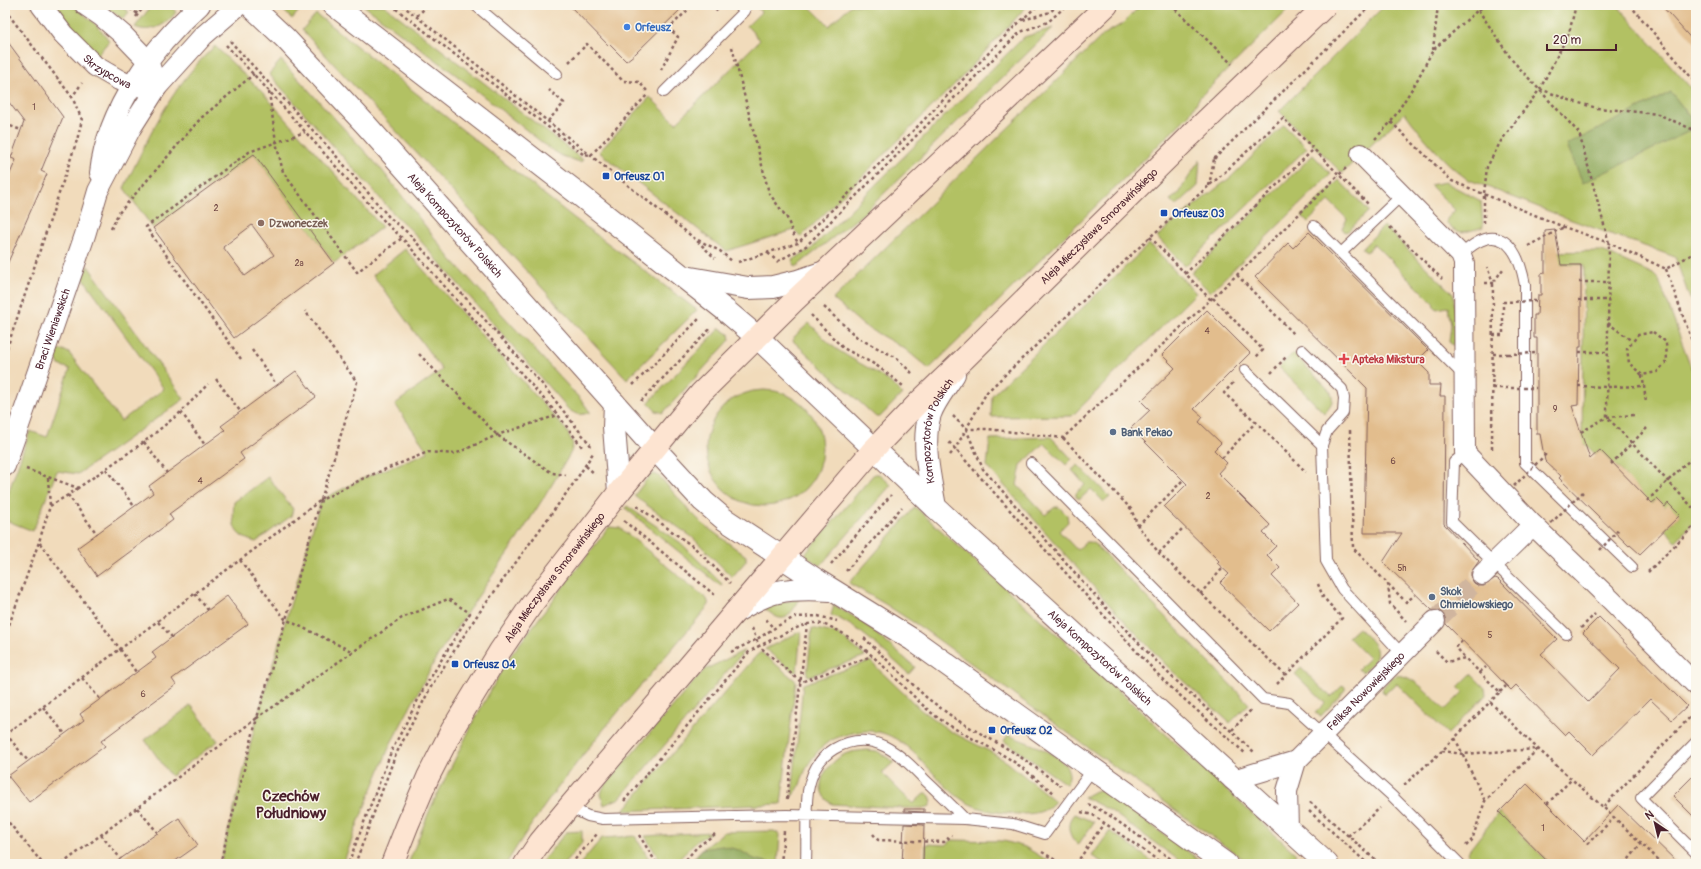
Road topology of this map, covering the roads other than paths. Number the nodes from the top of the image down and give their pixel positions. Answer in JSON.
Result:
{"nodes":[{"id":1,"x":41,"y":5,"type":"edge"},
{"id":2,"x":85,"y":5,"type":"edge"},
{"id":3,"x":200,"y":5,"type":"edge"},
{"id":4,"x":239,"y":5,"type":"edge"},
{"id":5,"x":250,"y":5,"type":"edge"},
{"id":6,"x":334,"y":5,"type":"edge"},
{"id":7,"x":475,"y":5,"type":"edge"},
{"id":8,"x":739,"y":5,"type":"edge"},
{"id":9,"x":1107,"y":5,"type":"edge"},
{"id":10,"x":1326,"y":5,"type":"edge"},
{"id":11,"x":148,"y":61,"type":"junction"},
{"id":12,"x":557,"y":74,"type":"road end"},
{"id":13,"x":132,"y":86,"type":"junction"},
{"id":14,"x":157,"y":87,"type":"junction"},
{"id":15,"x":664,"y":92,"type":"dead end"},
{"id":16,"x":1361,"y":154,"type":"road end"},
{"id":17,"x":98,"y":191,"type":"junction"},
{"id":18,"x":1402,"y":195,"type":"junction"},
{"id":19,"x":1314,"y":226,"type":"dead end"},
{"id":20,"x":1341,"y":253,"type":"junction"},
{"id":21,"x":1461,"y":255,"type":"junction"},
{"id":22,"x":825,"y":272,"type":"junction"},
{"id":23,"x":683,"y":277,"type":"junction"},
{"id":24,"x":757,"y":337,"type":"junction"},
{"id":25,"x":1302,"y":350,"type":"dead end"},
{"id":26,"x":964,"y":359,"type":"junction"},
{"id":27,"x":1245,"y":370,"type":"dead end"},
{"id":28,"x":1464,"y":377,"type":"junction"},
{"id":29,"x":615,"y":404,"type":"junction"},
{"id":30,"x":1322,"y":445,"type":"junction"},
{"id":31,"x":655,"y":449,"type":"junction"},
{"id":32,"x":873,"y":450,"type":"junction"},
{"id":33,"x":1465,"y":453,"type":"junction"},
{"id":34,"x":1031,"y":463,"type":"dead end"},
{"id":35,"x":6,"y":464,"type":"edge"},
{"id":36,"x":627,"y":498,"type":"junction"},
{"id":37,"x":935,"y":507,"type":"junction"},
{"id":38,"x":1542,"y":524,"type":"junction"},
{"id":39,"x":782,"y":558,"type":"junction"},
{"id":40,"x":1632,"y":567,"type":"dead end"},
{"id":41,"x":1488,"y":569,"type":"junction"},
{"id":42,"x":825,"y":586,"type":"junction"},
{"id":43,"x":742,"y":618,"type":"junction"},
{"id":44,"x":1434,"y":621,"type":"tunnel mouth"},
{"id":45,"x":1566,"y":634,"type":"dead end"},
{"id":46,"x":1402,"y":654,"type":"junction"},
{"id":47,"x":1696,"y":685,"type":"edge"},
{"id":48,"x":1322,"y":733,"type":"junction"},
{"id":49,"x":1696,"y":742,"type":"edge"},
{"id":50,"x":1296,"y":761,"type":"junction"},
{"id":51,"x":1093,"y":769,"type":"junction"},
{"id":52,"x":1233,"y":780,"type":"junction"},
{"id":53,"x":569,"y":808,"type":"junction"},
{"id":54,"x":807,"y":815,"type":"junction"},
{"id":55,"x":965,"y":819,"type":"junction"},
{"id":56,"x":1288,"y":828,"type":"junction"},
{"id":57,"x":1696,"y":853,"type":"edge"},
{"id":58,"x":1457,"y":861,"type":"edge"},
{"id":59,"x":392,"y":864,"type":"edge"},
{"id":60,"x":525,"y":864,"type":"edge"},
{"id":61,"x":806,"y":864,"type":"edge"},
{"id":62,"x":1226,"y":864,"type":"edge"},
{"id":63,"x":1327,"y":864,"type":"edge"}],
"edges":[{"from":1,"to":13,"type":"street","name":"Skrzypcowa"},
{"from":2,"to":11,"type":"street"},
{"from":3,"to":11,"type":"street","name":"Braci Wieniawskich"},
{"from":4,"to":14,"type":"street","name":"Braci Wieniawskich"},
{"from":5,"to":29,"type":"street","name":"Aleja Kompozytorów Polskich"},
{"from":6,"to":23,"type":"street"},
{"from":7,"to":12,"type":"lane"},
{"from":8,"to":15,"type":"lane"},
{"from":9,"to":22,"type":"main road"},
{"from":10,"to":26,"type":"main road","name":"Aleja Mieczysława Smorawińskiego","bridge":true},
{"from":11,"to":13,"type":"street","name":"Braci Wieniawskich"},
{"from":11,"to":14,"type":"street"},
{"from":13,"to":14,"type":"street","name":"Skrzypcowa"},
{"from":13,"to":17,"type":"street","name":"Braci Wieniawskich"},
{"from":14,"to":17,"type":"street","name":"Braci Wieniawskich"},
{"from":16,"to":18,"type":"street"},
{"from":17,"to":35,"type":"street","name":"Braci Wieniawskich"},
{"from":18,"to":20,"type":"lane"},
{"from":18,"to":21,"type":"street"},
{"from":19,"to":20,"type":"lane"},
{"from":20,"to":28,"type":"lane"},
{"from":21,"to":28,"type":"street"},
{"from":21,"to":40,"type":"lane"},
{"from":22,"to":23,"type":"street"},
{"from":22,"to":24,"type":"main road"},
{"from":23,"to":24,"type":"street"},
{"from":24,"to":31,"type":"main road","name":"Aleja Mieczysława Smorawińskiego"},
{"from":24,"to":32,"type":"street","name":"Aleja Kompozytorów Polskich"},
{"from":25,"to":30,"type":"lane"},
{"from":26,"to":32,"type":"main road","name":"Aleja Mieczysława Smorawińskiego"},
{"from":26,"to":37,"type":"street","name":"Kompozytorów Polskich"},
{"from":27,"to":30,"type":"lane"},
{"from":28,"to":33,"type":"street"},
{"from":29,"to":31,"type":"street","name":"Aleja Kompozytorów Polskich"},
{"from":29,"to":36,"type":"street"},
{"from":30,"to":46,"type":"lane"},
{"from":31,"to":36,"type":"main road","name":"Aleja Mieczysława Smorawińskiego"},
{"from":31,"to":39,"type":"street","name":"Aleja Kompozytorów Polskich"},
{"from":32,"to":37,"type":"street","name":"Aleja Kompozytorów Polskich"},
{"from":32,"to":39,"type":"main road","name":"Aleja Mieczysława Smorawińskiego"},
{"from":33,"to":38,"type":"street"},
{"from":33,"to":41,"type":"lane"},
{"from":34,"to":48,"type":"lane"},
{"from":36,"to":59,"type":"main road","name":"Aleja Mieczysława Smorawińskiego"},
{"from":37,"to":52,"type":"street","name":"Aleja Kompozytorów Polskich"},
{"from":38,"to":41,"type":"street"},
{"from":38,"to":47,"type":"street"},
{"from":39,"to":42,"type":"street"},
{"from":39,"to":43,"type":"main road"},
{"from":41,"to":45,"type":"lane"},
{"from":42,"to":43,"type":"street"},
{"from":42,"to":51,"type":"street"},
{"from":43,"to":53,"type":"main road"},
{"from":44,"to":46,"type":"street","name":"Feliksa Nowowiejskiego"},
{"from":46,"to":48,"type":"street","name":"Feliksa Nowowiejskiego"},
{"from":48,"to":50,"type":"street","name":"Feliksa Nowowiejskiego"},
{"from":48,"to":58,"type":"lane"},
{"from":49,"to":57,"type":"lane"},
{"from":50,"to":52,"type":"street","name":"Feliksa Nowowiejskiego"},
{"from":50,"to":56,"type":"street","name":"Feliksa Nowowiejskiego"},
{"from":51,"to":55,"type":"lane"},
{"from":51,"to":62,"type":"street"},
{"from":52,"to":56,"type":"street","name":"Aleja Kompozytorów Polskich"},
{"from":53,"to":54,"type":"lane"},
{"from":53,"to":60,"type":"main road"},
{"from":54,"to":55,"type":"lane"},
{"from":54,"to":55,"type":"lane"},
{"from":54,"to":61,"type":"lane"},
{"from":56,"to":63,"type":"street","name":"Aleja Kompozytorów Polskich"}]}
